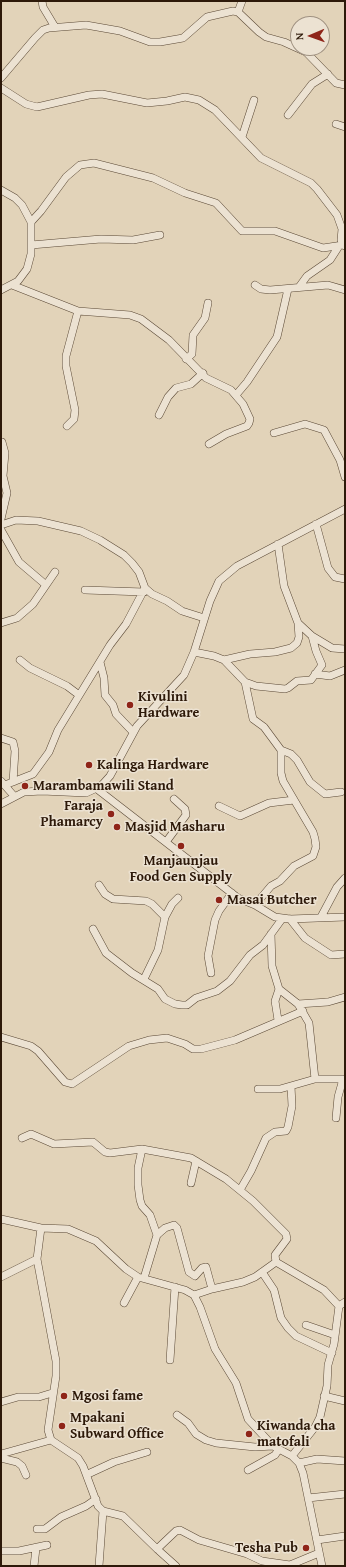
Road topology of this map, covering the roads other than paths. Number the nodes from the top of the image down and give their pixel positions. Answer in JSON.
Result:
{"nodes":[{"id":1,"x":42,"y":1,"type":"edge"},
{"id":2,"x":242,"y":1,"type":"edge"},
{"id":3,"x":238,"y":12,"type":"junction"},
{"id":4,"x":55,"y":27,"type":"junction"},
{"id":5,"x":328,"y":74,"type":"junction"},
{"id":6,"x":1,"y":78,"type":"edge"},
{"id":7,"x":345,"y":85,"type":"edge"},
{"id":8,"x":1,"y":88,"type":"edge"},
{"id":9,"x":254,"y":100,"type":"dead end"},
{"id":10,"x":288,"y":115,"type":"dead end"},
{"id":11,"x":336,"y":124,"type":"dead end"},
{"id":12,"x":345,"y":127,"type":"edge"},
{"id":13,"x":242,"y":137,"type":"junction"},
{"id":14,"x":1,"y":190,"type":"edge"},
{"id":15,"x":31,"y":222,"type":"junction"},
{"id":16,"x":160,"y":235,"type":"dead end"},
{"id":17,"x":31,"y":245,"type":"junction"},
{"id":18,"x":342,"y":246,"type":"edge"},
{"id":19,"x":12,"y":285,"type":"junction"},
{"id":20,"x":255,"y":285,"type":"dead end"},
{"id":21,"x":299,"y":287,"type":"junction"},
{"id":22,"x":288,"y":289,"type":"junction"},
{"id":23,"x":1,"y":290,"type":"edge"},
{"id":24,"x":345,"y":290,"type":"edge"},
{"id":25,"x":208,"y":303,"type":"dead end"},
{"id":26,"x":78,"y":311,"type":"junction"},
{"id":27,"x":186,"y":360,"type":"junction"},
{"id":28,"x":203,"y":374,"type":"junction"},
{"id":29,"x":236,"y":395,"type":"junction"},
{"id":30,"x":159,"y":415,"type":"dead end"},
{"id":31,"x":67,"y":426,"type":"dead end"},
{"id":32,"x":274,"y":433,"type":"dead end"},
{"id":33,"x":2,"y":442,"type":"dead end"},
{"id":34,"x":209,"y":444,"type":"dead end"},
{"id":35,"x":345,"y":477,"type":"edge"},
{"id":36,"x":345,"y":509,"type":"edge"},
{"id":37,"x":1,"y":517,"type":"edge"},
{"id":38,"x":316,"y":524,"type":"junction"},
{"id":39,"x":1,"y":525,"type":"edge"},
{"id":40,"x":1,"y":530,"type":"edge"},
{"id":41,"x":278,"y":544,"type":"junction"},
{"id":42,"x":56,"y":572,"type":"dead end"},
{"id":43,"x":345,"y":579,"type":"edge"},
{"id":44,"x":46,"y":585,"type":"junction"},
{"id":45,"x":85,"y":590,"type":"dead end"},
{"id":46,"x":144,"y":590,"type":"junction"},
{"id":47,"x":204,"y":618,"type":"junction"},
{"id":48,"x":1,"y":623,"type":"edge"},
{"id":49,"x":298,"y":623,"type":"junction"},
{"id":50,"x":312,"y":636,"type":"junction"},
{"id":51,"x":345,"y":650,"type":"edge"},
{"id":52,"x":194,"y":652,"type":"junction"},
{"id":53,"x":20,"y":660,"type":"dead end"},
{"id":54,"x":224,"y":660,"type":"junction"},
{"id":55,"x":100,"y":662,"type":"junction"},
{"id":56,"x":345,"y":670,"type":"edge"},
{"id":57,"x":315,"y":674,"type":"junction"},
{"id":58,"x":245,"y":682,"type":"junction"},
{"id":59,"x":79,"y":695,"type":"junction"},
{"id":60,"x":132,"y":732,"type":"junction"},
{"id":61,"x":1,"y":738,"type":"edge"},
{"id":62,"x":281,"y":750,"type":"junction"},
{"id":63,"x":13,"y":782,"type":"junction"},
{"id":64,"x":3,"y":783,"type":"edge"},
{"id":65,"x":97,"y":789,"type":"junction"},
{"id":66,"x":341,"y":792,"type":"dead end"},
{"id":67,"x":14,"y":796,"type":"junction"},
{"id":68,"x":174,"y":799,"type":"dead end"},
{"id":69,"x":294,"y":800,"type":"junction"},
{"id":70,"x":1,"y":804,"type":"edge"},
{"id":71,"x":218,"y":806,"type":"dead end"},
{"id":72,"x":166,"y":842,"type":"junction"},
{"id":73,"x":345,"y":878,"type":"edge"},
{"id":74,"x":100,"y":885,"type":"dead end"},
{"id":75,"x":232,"y":893,"type":"junction"},
{"id":76,"x":178,"y":898,"type":"dead end"},
{"id":77,"x":255,"y":905,"type":"junction"},
{"id":78,"x":165,"y":916,"type":"junction"},
{"id":79,"x":321,"y":917,"type":"junction"},
{"id":80,"x":345,"y":917,"type":"edge"},
{"id":81,"x":282,"y":919,"type":"junction"},
{"id":82,"x":290,"y":919,"type":"junction"},
{"id":83,"x":93,"y":929,"type":"dead end"},
{"id":84,"x":271,"y":934,"type":"junction"},
{"id":85,"x":345,"y":954,"type":"edge"},
{"id":86,"x":211,"y":972,"type":"dead end"},
{"id":87,"x":144,"y":979,"type":"junction"},
{"id":88,"x":279,"y":989,"type":"junction"},
{"id":89,"x":345,"y":997,"type":"edge"},
{"id":90,"x":298,"y":1004,"type":"junction"},
{"id":91,"x":303,"y":1011,"type":"junction"},
{"id":92,"x":278,"y":1020,"type":"junction"},
{"id":93,"x":1,"y":1036,"type":"edge"},
{"id":94,"x":315,"y":1079,"type":"junction"},
{"id":95,"x":344,"y":1079,"type":"edge"},
{"id":96,"x":291,"y":1086,"type":"junction"},
{"id":97,"x":258,"y":1089,"type":"dead end"},
{"id":98,"x":336,"y":1118,"type":"dead end"},
{"id":99,"x":22,"y":1138,"type":"dead end"},
{"id":100,"x":142,"y":1149,"type":"junction"},
{"id":101,"x":196,"y":1161,"type":"junction"},
{"id":102,"x":191,"y":1183,"type":"dead end"},
{"id":103,"x":240,"y":1190,"type":"junction"},
{"id":104,"x":1,"y":1219,"type":"edge"},
{"id":105,"x":41,"y":1228,"type":"junction"},
{"id":106,"x":157,"y":1235,"type":"junction"},
{"id":107,"x":37,"y":1259,"type":"junction"},
{"id":108,"x":276,"y":1262,"type":"junction"},
{"id":109,"x":262,"y":1272,"type":"junction"},
{"id":110,"x":1,"y":1277,"type":"edge"},
{"id":111,"x":141,"y":1278,"type":"junction"},
{"id":112,"x":175,"y":1287,"type":"junction"},
{"id":113,"x":212,"y":1289,"type":"junction"},
{"id":114,"x":194,"y":1295,"type":"junction"},
{"id":115,"x":124,"y":1303,"type":"dead end"},
{"id":116,"x":342,"y":1304,"type":"edge"},
{"id":117,"x":306,"y":1325,"type":"dead end"},
{"id":118,"x":335,"y":1335,"type":"junction"},
{"id":119,"x":332,"y":1353,"type":"junction"},
{"id":120,"x":170,"y":1360,"type":"dead end"},
{"id":121,"x":52,"y":1393,"type":"junction"},
{"id":122,"x":324,"y":1396,"type":"junction"},
{"id":123,"x":345,"y":1401,"type":"edge"},
{"id":124,"x":1,"y":1402,"type":"edge"},
{"id":125,"x":177,"y":1415,"type":"dead end"},
{"id":126,"x":51,"y":1440,"type":"junction"},
{"id":127,"x":276,"y":1447,"type":"junction"},
{"id":128,"x":147,"y":1452,"type":"dead end"},
{"id":129,"x":1,"y":1454,"type":"edge"},
{"id":130,"x":292,"y":1456,"type":"junction"},
{"id":131,"x":1,"y":1458,"type":"edge"},
{"id":132,"x":345,"y":1461,"type":"edge"},
{"id":133,"x":299,"y":1463,"type":"junction"},
{"id":134,"x":248,"y":1470,"type":"dead end"},
{"id":135,"x":88,"y":1474,"type":"junction"},
{"id":136,"x":26,"y":1475,"type":"dead end"},
{"id":137,"x":345,"y":1494,"type":"edge"},
{"id":138,"x":308,"y":1498,"type":"junction"},
{"id":139,"x":96,"y":1499,"type":"junction"},
{"id":140,"x":102,"y":1511,"type":"junction"},
{"id":141,"x":37,"y":1529,"type":"dead end"},
{"id":142,"x":345,"y":1536,"type":"edge"},
{"id":143,"x":317,"y":1540,"type":"junction"},
{"id":144,"x":46,"y":1545,"type":"dead end"},
{"id":145,"x":36,"y":1548,"type":"junction"},
{"id":146,"x":157,"y":1549,"type":"junction"},
{"id":147,"x":1,"y":1551,"type":"edge"},
{"id":148,"x":319,"y":1552,"type":"junction"},
{"id":149,"x":34,"y":1566,"type":"edge"},
{"id":150,"x":98,"y":1566,"type":"edge"},
{"id":151,"x":176,"y":1566,"type":"edge"},
{"id":152,"x":290,"y":1566,"type":"edge"},
{"id":153,"x":322,"y":1566,"type":"edge"}],
"edges":[{"from":1,"to":4,"type":"street"},
{"from":2,"to":3,"type":"street"},
{"from":3,"to":4,"type":"street"},
{"from":3,"to":5,"type":"street"},
{"from":4,"to":6,"type":"street"},
{"from":5,"to":7,"type":"street"},
{"from":5,"to":10,"type":"street"},
{"from":8,"to":13,"type":"street"},
{"from":9,"to":13,"type":"street"},
{"from":11,"to":12,"type":"street"},
{"from":13,"to":18,"type":"street"},
{"from":14,"to":15,"type":"street"},
{"from":15,"to":17,"type":"street"},
{"from":15,"to":18,"type":"street"},
{"from":16,"to":17,"type":"street"},
{"from":17,"to":19,"type":"street"},
{"from":18,"to":21,"type":"street"},
{"from":19,"to":23,"type":"street"},
{"from":19,"to":26,"type":"street"},
{"from":20,"to":22,"type":"street"},
{"from":21,"to":22,"type":"street"},
{"from":21,"to":24,"type":"street"},
{"from":22,"to":29,"type":"street"},
{"from":25,"to":27,"type":"street"},
{"from":26,"to":27,"type":"street"},
{"from":26,"to":31,"type":"street"},
{"from":27,"to":28,"type":"street"},
{"from":28,"to":29,"type":"street"},
{"from":28,"to":30,"type":"street"},
{"from":29,"to":34,"type":"street"},
{"from":32,"to":35,"type":"street"},
{"from":33,"to":37,"type":"street"},
{"from":36,"to":38,"type":"street"},
{"from":38,"to":41,"type":"street"},
{"from":38,"to":43,"type":"street"},
{"from":39,"to":46,"type":"street"},
{"from":40,"to":44,"type":"street"},
{"from":41,"to":47,"type":"street"},
{"from":41,"to":49,"type":"street"},
{"from":42,"to":44,"type":"street"},
{"from":44,"to":48,"type":"street"},
{"from":45,"to":46,"type":"street"},
{"from":46,"to":47,"type":"street"},
{"from":46,"to":55,"type":"street"},
{"from":47,"to":52,"type":"street"},
{"from":49,"to":50,"type":"street"},
{"from":49,"to":54,"type":"street"},
{"from":50,"to":51,"type":"street"},
{"from":50,"to":57,"type":"street"},
{"from":52,"to":54,"type":"street"},
{"from":52,"to":60,"type":"street"},
{"from":53,"to":59,"type":"street"},
{"from":54,"to":58,"type":"street"},
{"from":55,"to":59,"type":"street"},
{"from":55,"to":60,"type":"street"},
{"from":56,"to":57,"type":"street"},
{"from":57,"to":58,"type":"street"},
{"from":58,"to":62,"type":"street"},
{"from":59,"to":63,"type":"street"},
{"from":60,"to":65,"type":"street"},
{"from":61,"to":63,"type":"street"},
{"from":62,"to":66,"type":"street"},
{"from":62,"to":69,"type":"street"},
{"from":63,"to":64,"type":"street"},
{"from":64,"to":67,"type":"street"},
{"from":65,"to":67,"type":"street"},
{"from":65,"to":72,"type":"street"},
{"from":67,"to":70,"type":"street"},
{"from":68,"to":72,"type":"street"},
{"from":69,"to":71,"type":"street"},
{"from":69,"to":77,"type":"street"},
{"from":72,"to":75,"type":"street"},
{"from":73,"to":79,"type":"street"},
{"from":74,"to":78,"type":"street"},
{"from":75,"to":77,"type":"street"},
{"from":75,"to":86,"type":"street"},
{"from":76,"to":78,"type":"street"},
{"from":77,"to":81,"type":"street"},
{"from":78,"to":87,"type":"street"},
{"from":79,"to":80,"type":"street"},
{"from":79,"to":82,"type":"street"},
{"from":81,"to":82,"type":"street"},
{"from":81,"to":84,"type":"street"},
{"from":82,"to":85,"type":"street"},
{"from":83,"to":87,"type":"street"},
{"from":84,"to":87,"type":"street"},
{"from":84,"to":88,"type":"street"},
{"from":88,"to":90,"type":"street"},
{"from":88,"to":92,"type":"street"},
{"from":89,"to":90,"type":"street"},
{"from":90,"to":91,"type":"street"},
{"from":91,"to":92,"type":"street"},
{"from":91,"to":94,"type":"street"},
{"from":92,"to":93,"type":"street"},
{"from":94,"to":95,"type":"street"},
{"from":94,"to":96,"type":"street"},
{"from":95,"to":98,"type":"street"},
{"from":96,"to":97,"type":"street"},
{"from":96,"to":103,"type":"street"},
{"from":99,"to":100,"type":"street"},
{"from":100,"to":101,"type":"street"},
{"from":100,"to":106,"type":"street"},
{"from":101,"to":102,"type":"street"},
{"from":101,"to":103,"type":"street"},
{"from":103,"to":108,"type":"street"},
{"from":104,"to":105,"type":"street"},
{"from":105,"to":107,"type":"street"},
{"from":105,"to":111,"type":"street"},
{"from":106,"to":111,"type":"street"},
{"from":106,"to":113,"type":"street"},
{"from":107,"to":110,"type":"street"},
{"from":107,"to":121,"type":"street"},
{"from":108,"to":109,"type":"street"},
{"from":108,"to":116,"type":"street"},
{"from":109,"to":113,"type":"street"},
{"from":109,"to":119,"type":"street"},
{"from":111,"to":112,"type":"street"},
{"from":111,"to":115,"type":"street"},
{"from":112,"to":114,"type":"street"},
{"from":112,"to":120,"type":"street"},
{"from":113,"to":114,"type":"street"},
{"from":114,"to":127,"type":"street"},
{"from":116,"to":118,"type":"street"},
{"from":117,"to":118,"type":"street"},
{"from":118,"to":119,"type":"street"},
{"from":119,"to":122,"type":"street"},
{"from":121,"to":124,"type":"street"},
{"from":121,"to":126,"type":"street"},
{"from":122,"to":123,"type":"street"},
{"from":122,"to":130,"type":"street"},
{"from":125,"to":127,"type":"street"},
{"from":126,"to":129,"type":"street"},
{"from":126,"to":135,"type":"street"},
{"from":127,"to":130,"type":"street"},
{"from":127,"to":134,"type":"street"},
{"from":128,"to":135,"type":"street"},
{"from":130,"to":133,"type":"street"},
{"from":131,"to":136,"type":"street"},
{"from":132,"to":133,"type":"street"},
{"from":133,"to":138,"type":"street"},
{"from":135,"to":139,"type":"street"},
{"from":137,"to":138,"type":"street"},
{"from":138,"to":143,"type":"street"},
{"from":139,"to":140,"type":"street"},
{"from":139,"to":141,"type":"street"},
{"from":140,"to":146,"type":"street"},
{"from":140,"to":150,"type":"street"},
{"from":142,"to":143,"type":"street"},
{"from":143,"to":148,"type":"street"},
{"from":144,"to":145,"type":"street"},
{"from":145,"to":147,"type":"street"},
{"from":145,"to":149,"type":"street"},
{"from":146,"to":151,"type":"street"},
{"from":146,"to":152,"type":"street"},
{"from":148,"to":152,"type":"street"},
{"from":148,"to":153,"type":"street"}]}
